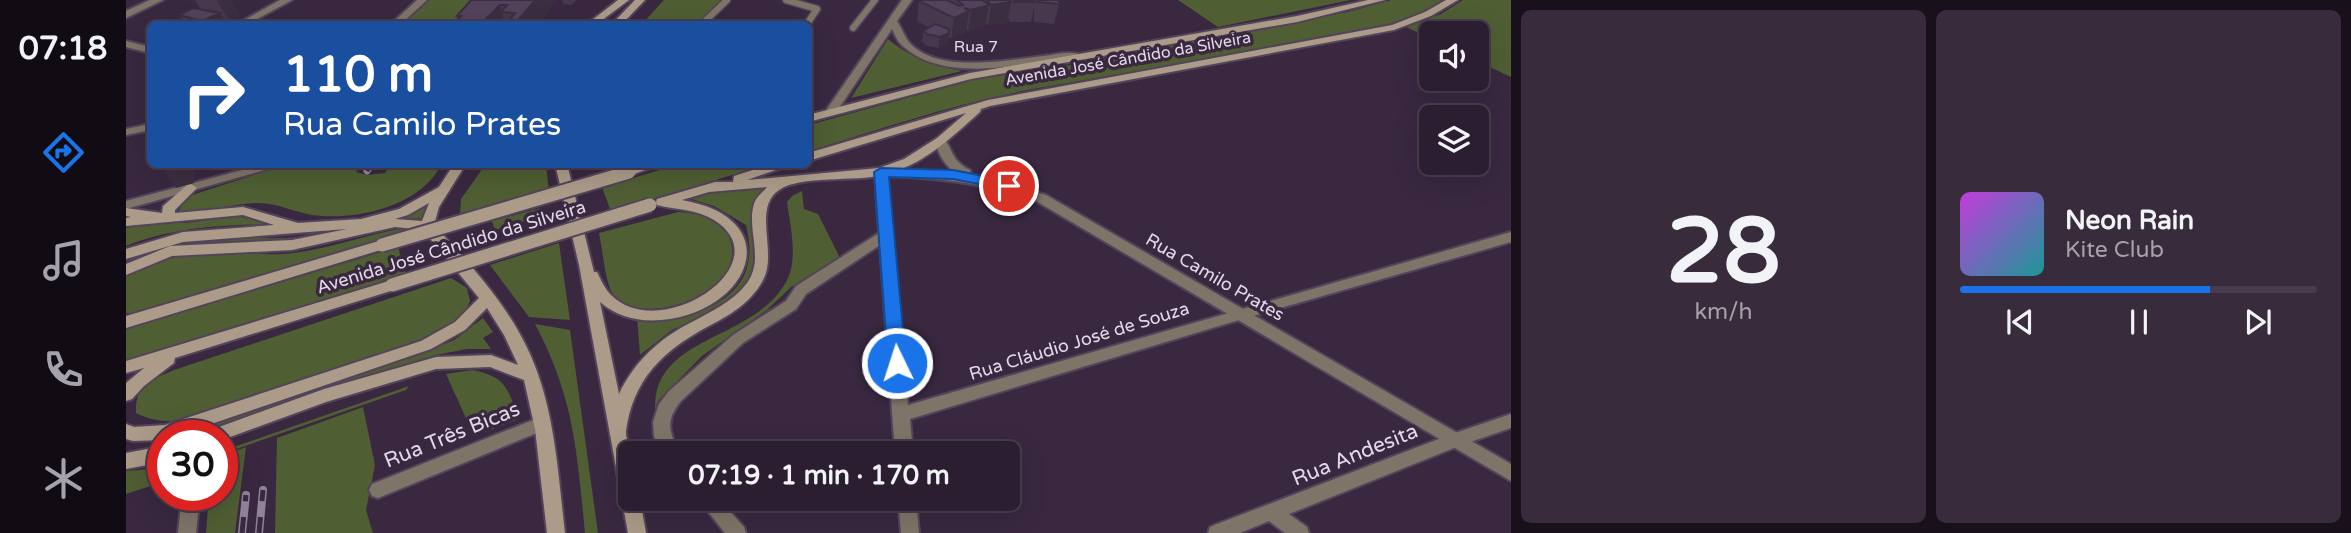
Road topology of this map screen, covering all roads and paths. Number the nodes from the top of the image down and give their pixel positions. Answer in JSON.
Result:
{"nodes":[{"id":1,"x":158,"y":0,"type":"edge"},
{"id":2,"x":287,"y":0,"type":"edge"},
{"id":3,"x":422,"y":0,"type":"edge"},
{"id":4,"x":624,"y":0,"type":"edge"},
{"id":5,"x":640,"y":0,"type":"edge"},
{"id":6,"x":727,"y":0,"type":"edge"},
{"id":7,"x":786,"y":0,"type":"edge"},
{"id":8,"x":875,"y":0,"type":"edge"},
{"id":9,"x":907,"y":0,"type":"edge"},
{"id":10,"x":1380,"y":0,"type":"edge"},
{"id":11,"x":1453,"y":0,"type":"edge"},
{"id":12,"x":126,"y":15,"type":"edge"},
{"id":13,"x":248,"y":21,"type":"edge"},
{"id":14,"x":399,"y":21,"type":"edge"},
{"id":15,"x":596,"y":21,"type":"edge"},
{"id":16,"x":620,"y":21,"type":"edge"},
{"id":17,"x":705,"y":21,"type":"edge"},
{"id":18,"x":809,"y":21,"type":"edge"},
{"id":19,"x":893,"y":22,"type":"junction"},
{"id":20,"x":853,"y":28,"type":"dead end"},
{"id":21,"x":883,"y":37,"type":"junction"},
{"id":22,"x":901,"y":40,"type":"junction"},
{"id":23,"x":126,"y":44,"type":"edge"},
{"id":24,"x":147,"y":49,"type":"edge"},
{"id":25,"x":1078,"y":56,"type":"junction"},
{"id":26,"x":988,"y":103,"type":"junction"},
{"id":27,"x":831,"y":112,"type":"junction"},
{"id":28,"x":812,"y":118,"type":"edge"},
{"id":29,"x":147,"y":128,"type":"edge"},
{"id":30,"x":126,"y":132,"type":"edge"},
{"id":31,"x":941,"y":141,"type":"junction"},
{"id":32,"x":812,"y":157,"type":"edge"},
{"id":33,"x":265,"y":168,"type":"edge"},
{"id":34,"x":457,"y":168,"type":"edge"},
{"id":35,"x":562,"y":168,"type":"edge"},
{"id":36,"x":642,"y":168,"type":"edge"},
{"id":37,"x":774,"y":168,"type":"edge"},
{"id":38,"x":881,"y":172,"type":"junction"},
{"id":39,"x":977,"y":178,"type":"junction"},
{"id":40,"x":788,"y":181,"type":"junction"},
{"id":41,"x":191,"y":188,"type":"junction"},
{"id":42,"x":708,"y":188,"type":"junction"},
{"id":43,"x":442,"y":190,"type":"junction"},
{"id":44,"x":656,"y":204,"type":"junction"},
{"id":45,"x":126,"y":205,"type":"edge"},
{"id":46,"x":126,"y":212,"type":"edge"},
{"id":47,"x":170,"y":218,"type":"junction"},
{"id":48,"x":126,"y":222,"type":"edge"},
{"id":49,"x":427,"y":226,"type":"junction"},
{"id":50,"x":303,"y":229,"type":"junction"},
{"id":51,"x":887,"y":234,"type":"junction"},
{"id":52,"x":1511,"y":237,"type":"edge"},
{"id":53,"x":126,"y":254,"type":"edge"},
{"id":54,"x":586,"y":265,"type":"junction"},
{"id":55,"x":126,"y":270,"type":"edge"},
{"id":56,"x":487,"y":299,"type":"junction"},
{"id":57,"x":1239,"y":314,"type":"junction"},
{"id":58,"x":126,"y":322,"type":"edge"},
{"id":59,"x":180,"y":351,"type":"junction"},
{"id":60,"x":126,"y":367,"type":"edge"},
{"id":61,"x":530,"y":376,"type":"junction"},
{"id":62,"x":126,"y":394,"type":"edge"},
{"id":63,"x":901,"y":414,"type":"junction"},
{"id":64,"x":1511,"y":421,"type":"edge"},
{"id":65,"x":543,"y":423,"type":"junction"},
{"id":66,"x":238,"y":427,"type":"edge"},
{"id":67,"x":126,"y":431,"type":"edge"},
{"id":68,"x":618,"y":433,"type":"junction"},
{"id":69,"x":1455,"y":440,"type":"junction"},
{"id":70,"x":620,"y":441,"type":"edge"},
{"id":71,"x":665,"y":441,"type":"edge"},
{"id":72,"x":903,"y":441,"type":"edge"},
{"id":73,"x":147,"y":457,"type":"edge"},
{"id":74,"x":126,"y":461,"type":"edge"},
{"id":75,"x":1511,"y":473,"type":"edge"},
{"id":76,"x":378,"y":490,"type":"dead end"},
{"id":77,"x":189,"y":511,"type":"edge"},
{"id":78,"x":633,"y":511,"type":"edge"},
{"id":79,"x":718,"y":511,"type":"edge"},
{"id":80,"x":908,"y":511,"type":"edge"},
{"id":81,"x":1273,"y":513,"type":"junction"},
{"id":82,"x":187,"y":533,"type":"edge"},
{"id":83,"x":556,"y":533,"type":"edge"},
{"id":84,"x":637,"y":533,"type":"edge"},
{"id":85,"x":737,"y":533,"type":"edge"},
{"id":86,"x":910,"y":533,"type":"edge"},
{"id":87,"x":1217,"y":533,"type":"edge"},
{"id":88,"x":1300,"y":533,"type":"edge"}],
"edges":[{"from":1,"to":12,"type":"street"},
{"from":2,"to":13,"type":"street"},
{"from":3,"to":14,"type":"street"},
{"from":4,"to":15,"type":"main road"},
{"from":5,"to":16,"type":"main road"},
{"from":6,"to":17,"type":"lane"},
{"from":7,"to":18,"type":"lane"},
{"from":8,"to":20,"type":"lane"},
{"from":9,"to":19,"type":"street"},
{"from":10,"to":25,"type":"main road","name":"Avenida José Cândido da Silveira"},
{"from":11,"to":26,"type":"main road","name":"Avenida José Cândido da Silveira"},
{"from":19,"to":21,"type":"street"},
{"from":19,"to":22,"type":"street"},
{"from":21,"to":22,"type":"street"},
{"from":21,"to":27,"type":"street"},
{"from":22,"to":25,"type":"street","name":"Rua 7"},
{"from":23,"to":24,"type":"street"},
{"from":25,"to":27,"type":"main road","name":"Avenida José Cândido da Silveira"},
{"from":26,"to":31,"type":"main road"},
{"from":26,"to":32,"type":"main road","name":"Avenida José Cândido da Silveira"},
{"from":27,"to":28,"type":"main road","name":"Avenida José Cândido da Silveira"},
{"from":29,"to":30,"type":"street"},
{"from":31,"to":38,"type":"main road"},
{"from":31,"to":39,"type":"street"},
{"from":33,"to":41,"type":"street"},
{"from":34,"to":43,"type":"main road"},
{"from":35,"to":54,"type":"main road"},
{"from":36,"to":58,"type":"main road","name":"Avenida José Cândido da Silveira","bridge":true},
{"from":37,"to":42,"type":"main road","name":"Avenida José Cândido da Silveira"},
{"from":38,"to":39,"type":"street","name":"Rua Camilo Prates"},
{"from":38,"to":40,"type":"main road"},
{"from":38,"to":51,"type":"street"},
{"from":39,"to":57,"type":"street","name":"Rua Camilo Prates"},
{"from":40,"to":42,"type":"main road"},
{"from":40,"to":68,"type":"main road"},
{"from":41,"to":45,"type":"street"},
{"from":41,"to":47,"type":"main road"},
{"from":42,"to":44,"type":"main road","name":"Avenida José Cândido da Silveira"},
{"from":43,"to":49,"type":"main road"},
{"from":43,"to":50,"type":"main road"},
{"from":44,"to":54,"type":"main road"},
{"from":44,"to":59,"type":"main road","name":"Avenida José Cândido da Silveira","bridge":true},
{"from":46,"to":47,"type":"main road"},
{"from":47,"to":48,"type":"main road"},
{"from":47,"to":50,"type":"main road"},
{"from":49,"to":55,"type":"main road"},
{"from":49,"to":56,"type":"main road"},
{"from":50,"to":53,"type":"main road"},
{"from":51,"to":63,"type":"street"},
{"from":51,"to":71,"type":"street"},
{"from":52,"to":57,"type":"street","name":"Rua Cláudio José de Souza"},
{"from":54,"to":68,"type":"main road"},
{"from":56,"to":61,"type":"main road"},
{"from":56,"to":67,"type":"main road"},
{"from":57,"to":63,"type":"street","name":"Rua Cláudio José de Souza"},
{"from":57,"to":69,"type":"street","name":"Rua Camilo Prates"},
{"from":59,"to":60,"type":"main road","name":"Avenida José Cândido da Silveira"},
{"from":59,"to":62,"type":"main road"},
{"from":61,"to":65,"type":"main road"},
{"from":61,"to":66,"type":"main road"},
{"from":63,"to":72,"type":"street"},
{"from":64,"to":69,"type":"street","name":"Rua Andesita"},
{"from":65,"to":76,"type":"street","name":"Rua Três Bicas"},
{"from":65,"to":83,"type":"main road"},
{"from":68,"to":70,"type":"main road"},
{"from":69,"to":75,"type":"street","name":"Rua Camilo Prates"},
{"from":69,"to":81,"type":"street","name":"Rua Andesita"},
{"from":73,"to":74,"type":"main road"},
{"from":77,"to":82,"type":"street"},
{"from":78,"to":84,"type":"main road"},
{"from":79,"to":85,"type":"street"},
{"from":80,"to":86,"type":"street"},
{"from":81,"to":87,"type":"street","name":"Rua Andesita"},
{"from":81,"to":88,"type":"street"}]}
